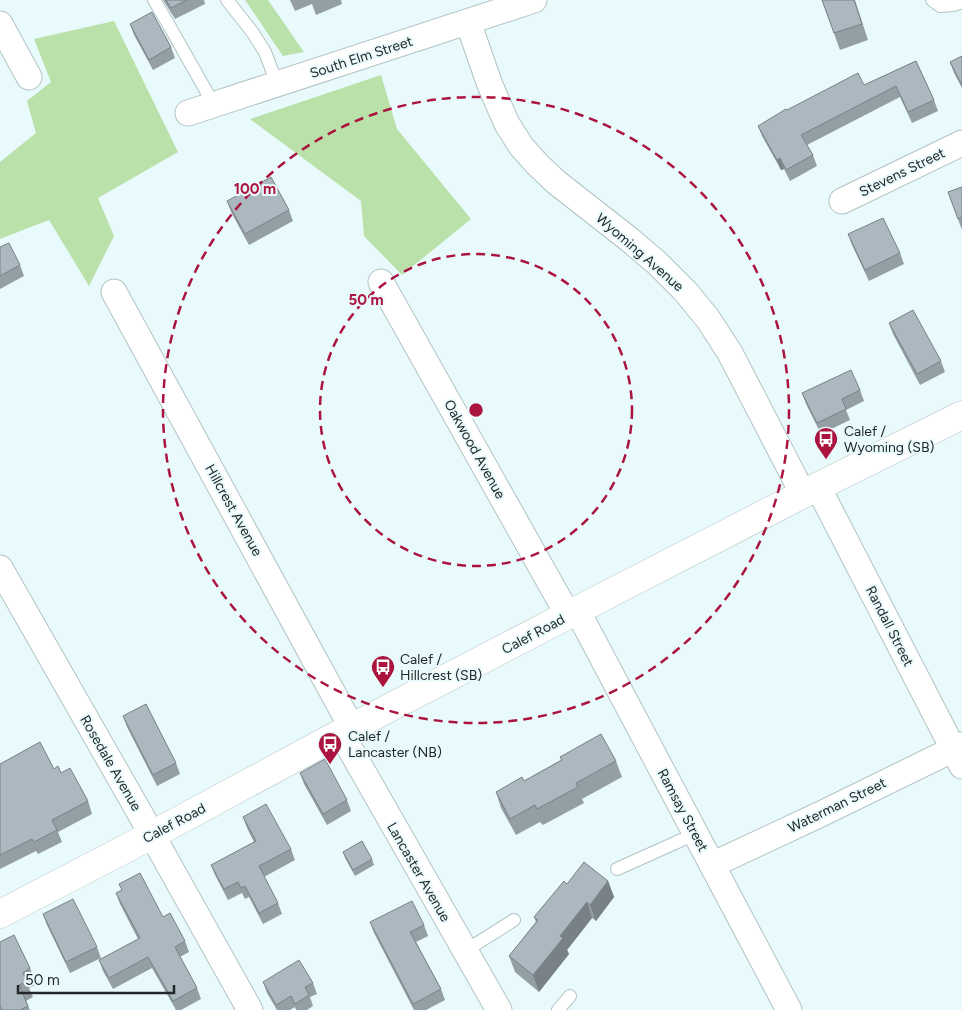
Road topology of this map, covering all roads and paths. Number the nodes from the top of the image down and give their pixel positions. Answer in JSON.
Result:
{"nodes":[{"id":1,"x":154,"y":0,"type":"edge"},
{"id":2,"x":227,"y":0,"type":"edge"},
{"id":3,"x":534,"y":0,"type":"edge"},
{"id":4,"x":932,"y":0,"type":"edge"},
{"id":5,"x":962,"y":2,"type":"edge"},
{"id":6,"x":468,"y":22,"type":"junction"},
{"id":7,"x":0,"y":24,"type":"edge"},
{"id":8,"x":29,"y":77,"type":"dead end"},
{"id":9,"x":277,"y":84,"type":"junction"},
{"id":10,"x":214,"y":105,"type":"junction"},
{"id":11,"x":188,"y":114,"type":"dead end"},
{"id":12,"x":962,"y":143,"type":"edge"},
{"id":13,"x":842,"y":201,"type":"dead end"},
{"id":14,"x":381,"y":282,"type":"dead end"},
{"id":15,"x":114,"y":292,"type":"dead end"},
{"id":16,"x":962,"y":415,"type":"edge"},
{"id":17,"x":810,"y":490,"type":"junction"},
{"id":18,"x":0,"y":568,"type":"edge"},
{"id":19,"x":572,"y":613,"type":"junction"},
{"id":20,"x":346,"y":731,"type":"junction"},
{"id":21,"x":959,"y":753,"type":"edge"},
{"id":22,"x":695,"y":834,"type":"junction"},
{"id":23,"x":152,"y":835,"type":"junction"},
{"id":24,"x":712,"y":865,"type":"junction"},
{"id":25,"x":617,"y":869,"type":"dead end"},
{"id":26,"x":0,"y":914,"type":"edge"},
{"id":27,"x":514,"y":920,"type":"dead end"},
{"id":28,"x":465,"y":951,"type":"junction"},
{"id":29,"x":570,"y":996,"type":"dead end"},
{"id":30,"x":250,"y":1010,"type":"edge"},
{"id":31,"x":499,"y":1010,"type":"edge"},
{"id":32,"x":558,"y":1010,"type":"edge"},
{"id":33,"x":790,"y":1010,"type":"edge"}],
"edges":[{"from":1,"to":10,"type":"lane"},
{"from":2,"to":9,"type":"lane"},
{"from":3,"to":6,"type":"street","name":"South Elm Street"},
{"from":4,"to":5,"type":"lane"},
{"from":6,"to":9,"type":"street","name":"South Elm Street"},
{"from":6,"to":17,"type":"street","name":"Wyoming Avenue"},
{"from":7,"to":8,"type":"street"},
{"from":9,"to":10,"type":"street","name":"South Elm Street"},
{"from":10,"to":11,"type":"street","name":"South Elm Street"},
{"from":12,"to":13,"type":"street","name":"Stevens Street"},
{"from":14,"to":19,"type":"street","name":"Oakwood Avenue"},
{"from":15,"to":20,"type":"street","name":"Hillcrest Avenue"},
{"from":16,"to":17,"type":"main road","name":"Calef Road"},
{"from":17,"to":19,"type":"main road","name":"Calef Road"},
{"from":17,"to":21,"type":"street","name":"Randall Street"},
{"from":18,"to":23,"type":"street","name":"Rosedale Avenue"},
{"from":19,"to":20,"type":"main road","name":"Calef Road"},
{"from":19,"to":22,"type":"street","name":"Ramsay Street"},
{"from":20,"to":23,"type":"main road","name":"Calef Road"},
{"from":20,"to":28,"type":"street","name":"Lancaster Avenue"},
{"from":21,"to":24,"type":"street","name":"Waterman Street"},
{"from":22,"to":24,"type":"street","name":"Ramsay Street"},
{"from":22,"to":25,"type":"lane"},
{"from":23,"to":26,"type":"main road","name":"Calef Road"},
{"from":23,"to":30,"type":"street","name":"Rosedale Avenue"},
{"from":24,"to":33,"type":"street","name":"Ramsay Street"},
{"from":27,"to":28,"type":"lane"},
{"from":28,"to":31,"type":"street","name":"Lancaster Avenue"},
{"from":29,"to":32,"type":"lane"}]}
